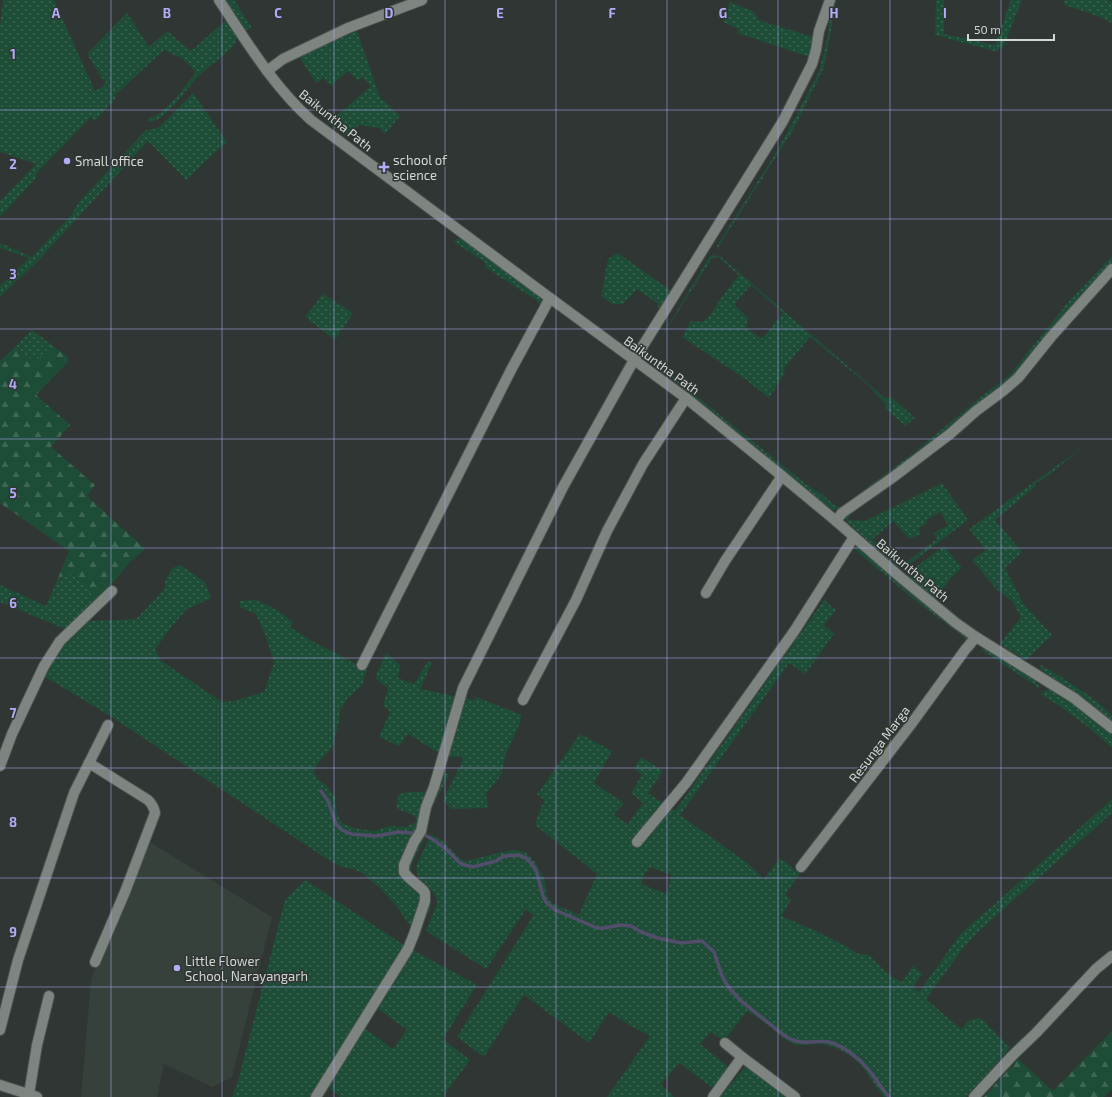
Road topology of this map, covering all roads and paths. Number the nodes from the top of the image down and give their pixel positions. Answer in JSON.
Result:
{"nodes":[{"id":1,"x":219,"y":0,"type":"edge"},
{"id":2,"x":422,"y":0,"type":"edge"},
{"id":3,"x":830,"y":0,"type":"edge"},
{"id":4,"x":267,"y":70,"type":"junction"},
{"id":5,"x":1112,"y":269,"type":"edge"},
{"id":6,"x":550,"y":298,"type":"junction"},
{"id":7,"x":634,"y":360,"type":"junction"},
{"id":8,"x":686,"y":398,"type":"junction"},
{"id":9,"x":782,"y":476,"type":"junction"},
{"id":10,"x":836,"y":521,"type":"junction"},
{"id":11,"x":854,"y":537,"type":"junction"},
{"id":12,"x":112,"y":591,"type":"dead end"},
{"id":13,"x":706,"y":593,"type":"dead end"},
{"id":14,"x":976,"y":637,"type":"junction"},
{"id":15,"x":362,"y":665,"type":"dead end"},
{"id":16,"x":523,"y":700,"type":"dead end"},
{"id":17,"x":108,"y":725,"type":"dead end"},
{"id":18,"x":1112,"y":728,"type":"edge"},
{"id":19,"x":89,"y":763,"type":"junction"},
{"id":20,"x":0,"y":766,"type":"edge"},
{"id":21,"x":637,"y":842,"type":"dead end"},
{"id":22,"x":802,"y":867,"type":"dead end"},
{"id":23,"x":1112,"y":956,"type":"edge"},
{"id":24,"x":95,"y":962,"type":"dead end"},
{"id":25,"x":49,"y":996,"type":"dead end"},
{"id":26,"x":0,"y":1030,"type":"edge"},
{"id":27,"x":725,"y":1043,"type":"dead end"},
{"id":28,"x":742,"y":1058,"type":"junction"},
{"id":29,"x":0,"y":1085,"type":"edge"},
{"id":30,"x":33,"y":1096,"type":"edge"},
{"id":31,"x":316,"y":1097,"type":"edge"},
{"id":32,"x":713,"y":1097,"type":"edge"},
{"id":33,"x":795,"y":1097,"type":"edge"},
{"id":34,"x":974,"y":1097,"type":"edge"}],
"edges":[{"from":1,"to":4,"type":"street","name":"Baikuntha Path"},
{"from":2,"to":4,"type":"street"},
{"from":3,"to":7,"type":"street"},
{"from":4,"to":6,"type":"street","name":"Baikuntha Path"},
{"from":5,"to":10,"type":"street"},
{"from":6,"to":7,"type":"street","name":"Baikuntha Path"},
{"from":6,"to":15,"type":"street"},
{"from":7,"to":8,"type":"street","name":"Baikuntha Path"},
{"from":7,"to":31,"type":"street"},
{"from":8,"to":9,"type":"street","name":"Baikuntha Path"},
{"from":8,"to":16,"type":"street"},
{"from":9,"to":10,"type":"street","name":"Baikuntha Path"},
{"from":9,"to":13,"type":"street"},
{"from":10,"to":11,"type":"street","name":"Baikuntha Path"},
{"from":11,"to":14,"type":"street","name":"Baikuntha Path"},
{"from":11,"to":21,"type":"street"},
{"from":12,"to":20,"type":"street"},
{"from":14,"to":18,"type":"street","name":"Baikuntha Path"},
{"from":14,"to":22,"type":"street","name":"Resunga Marga"},
{"from":17,"to":19,"type":"street"},
{"from":19,"to":24,"type":"street"},
{"from":19,"to":26,"type":"street"},
{"from":23,"to":34,"type":"street"},
{"from":25,"to":30,"type":"street"},
{"from":27,"to":28,"type":"street"},
{"from":28,"to":32,"type":"street"},
{"from":28,"to":33,"type":"street"},
{"from":29,"to":30,"type":"street"}]}
